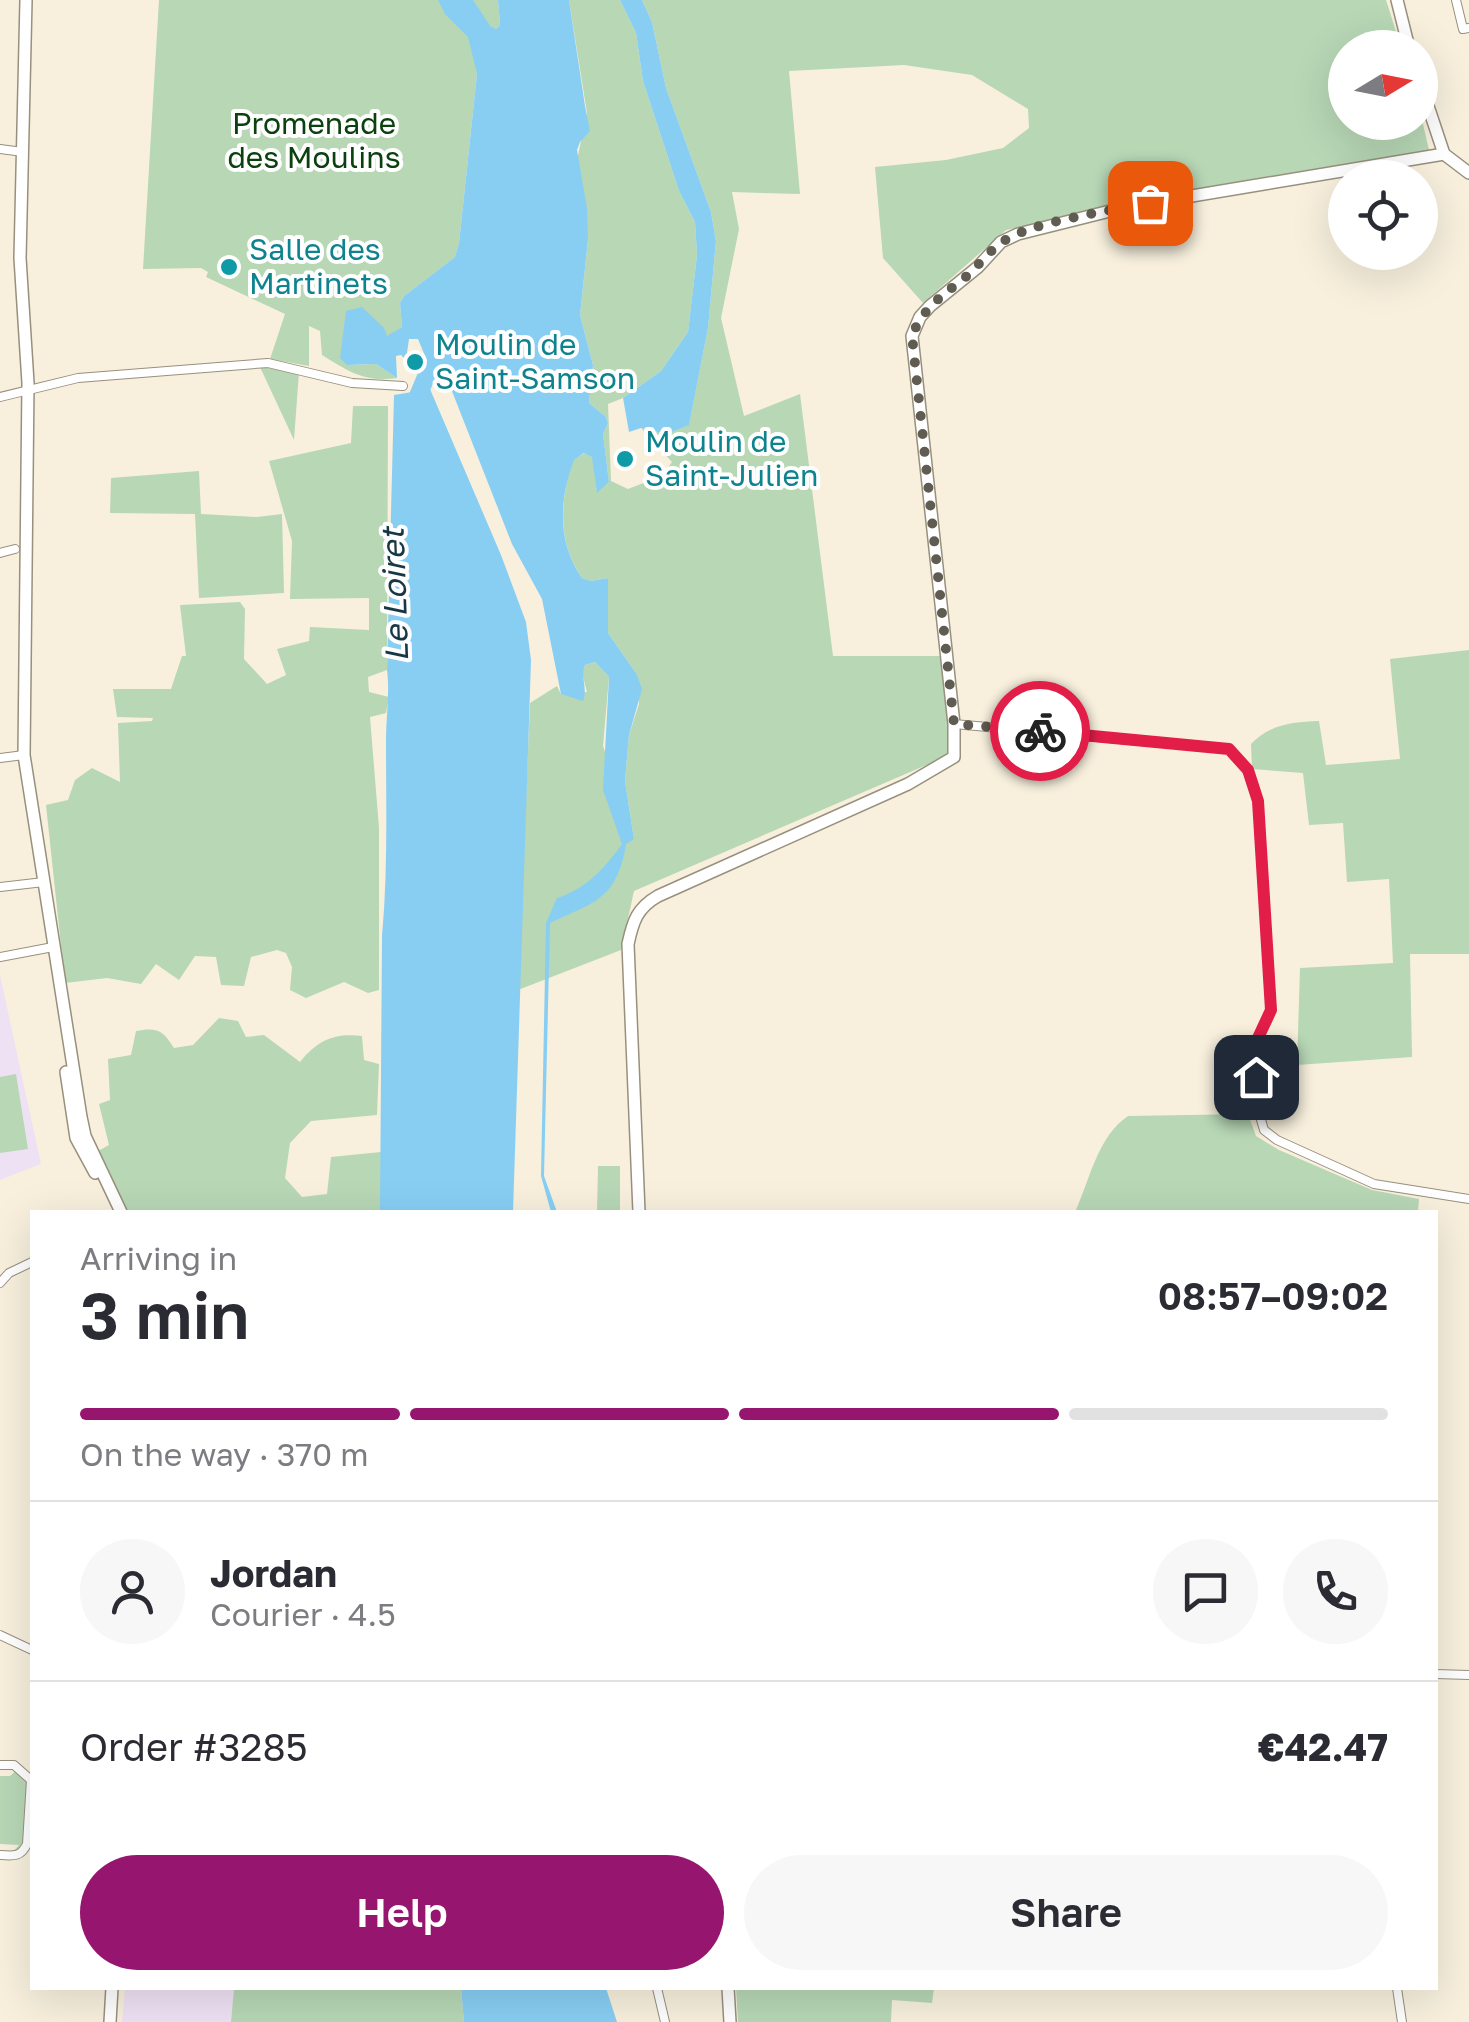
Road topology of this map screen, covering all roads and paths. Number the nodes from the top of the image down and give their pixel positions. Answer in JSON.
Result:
{"nodes":[{"id":1,"x":26,"y":0,"type":"edge"},
{"id":2,"x":1396,"y":0,"type":"edge"},
{"id":3,"x":1456,"y":0,"type":"edge"},
{"id":4,"x":1469,"y":28,"type":"edge"},
{"id":5,"x":1404,"y":30,"type":"edge"},
{"id":6,"x":1438,"y":136,"type":"edge"},
{"id":7,"x":0,"y":148,"type":"edge"},
{"id":8,"x":23,"y":152,"type":"junction"},
{"id":9,"x":1444,"y":154,"type":"junction"},
{"id":10,"x":1469,"y":173,"type":"edge"},
{"id":11,"x":402,"y":386,"type":"dead end"},
{"id":12,"x":28,"y":389,"type":"junction"},
{"id":13,"x":0,"y":397,"type":"edge"},
{"id":14,"x":15,"y":549,"type":"dead end"},
{"id":15,"x":0,"y":553,"type":"edge"},
{"id":16,"x":954,"y":724,"type":"junction"},
{"id":17,"x":24,"y":754,"type":"junction"},
{"id":18,"x":0,"y":758,"type":"edge"},
{"id":19,"x":40,"y":882,"type":"junction"},
{"id":20,"x":0,"y":886,"type":"edge"},
{"id":21,"x":50,"y":947,"type":"junction"},
{"id":22,"x":0,"y":957,"type":"edge"},
{"id":23,"x":1469,"y":1200,"type":"edge"},
{"id":24,"x":117,"y":1210,"type":"edge"},
{"id":25,"x":639,"y":1210,"type":"edge"},
{"id":26,"x":30,"y":1263,"type":"edge"},
{"id":27,"x":0,"y":1283,"type":"edge"},
{"id":28,"x":0,"y":1635,"type":"edge"},
{"id":29,"x":30,"y":1649,"type":"edge"},
{"id":30,"x":1438,"y":1674,"type":"edge"},
{"id":31,"x":1469,"y":1676,"type":"edge"},
{"id":32,"x":0,"y":1764,"type":"edge"},
{"id":33,"x":30,"y":1778,"type":"edge"},
{"id":34,"x":30,"y":1806,"type":"edge"},
{"id":35,"x":0,"y":1855,"type":"edge"},
{"id":36,"x":112,"y":1990,"type":"edge"},
{"id":37,"x":657,"y":1990,"type":"edge"},
{"id":38,"x":728,"y":1990,"type":"edge"},
{"id":39,"x":1397,"y":1990,"type":"edge"},
{"id":40,"x":110,"y":2022,"type":"edge"},
{"id":41,"x":665,"y":2022,"type":"edge"},
{"id":42,"x":730,"y":2022,"type":"edge"},
{"id":43,"x":1402,"y":2022,"type":"edge"}],
"edges":[{"from":1,"to":8,"type":"street"},
{"from":2,"to":5,"type":"street"},
{"from":3,"to":4,"type":"street"},
{"from":6,"to":9,"type":"street"},
{"from":7,"to":8,"type":"street"},
{"from":8,"to":12,"type":"street"},
{"from":9,"to":10,"type":"street"},
{"from":9,"to":16,"type":"street"},
{"from":11,"to":12,"type":"street"},
{"from":12,"to":13,"type":"street"},
{"from":12,"to":17,"type":"street"},
{"from":14,"to":15,"type":"street"},
{"from":16,"to":23,"type":"street"},
{"from":16,"to":25,"type":"street"},
{"from":17,"to":18,"type":"street"},
{"from":17,"to":19,"type":"street"},
{"from":19,"to":20,"type":"street"},
{"from":19,"to":21,"type":"street"},
{"from":21,"to":22,"type":"street"},
{"from":21,"to":24,"type":"street"},
{"from":26,"to":27,"type":"street"},
{"from":28,"to":29,"type":"street"},
{"from":30,"to":31,"type":"street"},
{"from":32,"to":33,"type":"street"},
{"from":34,"to":35,"type":"street"},
{"from":36,"to":40,"type":"street"},
{"from":37,"to":41,"type":"street"},
{"from":38,"to":42,"type":"street"},
{"from":39,"to":43,"type":"street"}]}
